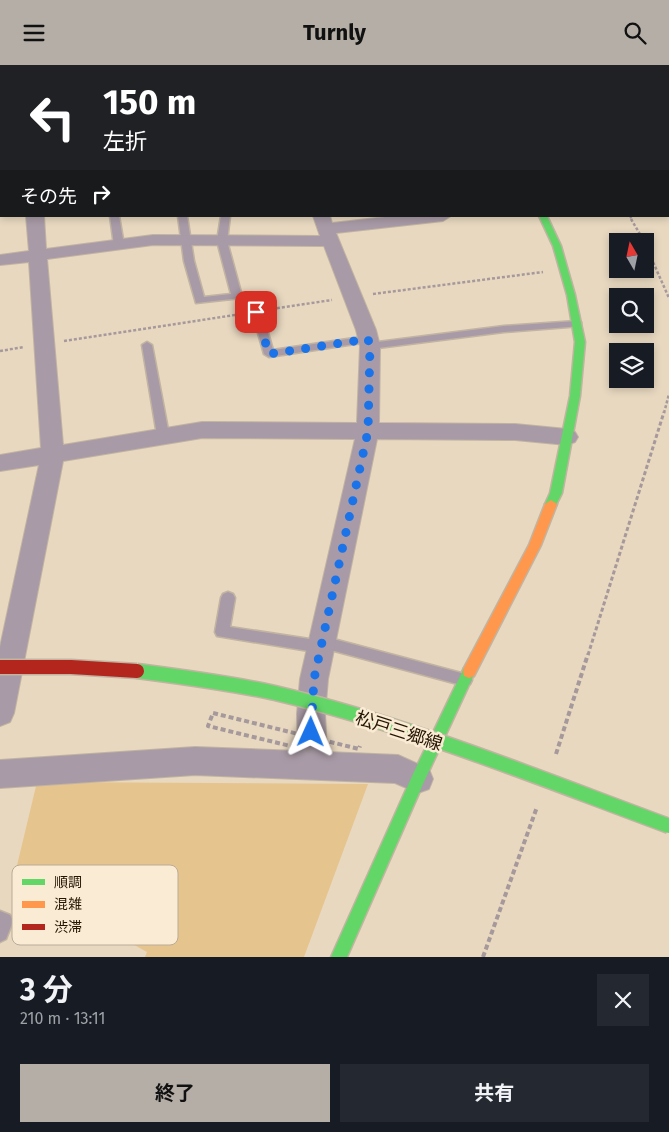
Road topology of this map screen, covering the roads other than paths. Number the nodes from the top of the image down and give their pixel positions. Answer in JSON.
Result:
{"nodes":[{"id":1,"x":36,"y":217,"type":"edge"},
{"id":2,"x":114,"y":217,"type":"edge"},
{"id":3,"x":182,"y":217,"type":"edge"},
{"id":4,"x":226,"y":217,"type":"edge"},
{"id":5,"x":433,"y":217,"type":"edge"},
{"id":6,"x":544,"y":217,"type":"edge"},
{"id":7,"x":326,"y":229,"type":"edge"},
{"id":8,"x":187,"y":240,"type":"junction"},
{"id":9,"x":222,"y":241,"type":"junction"},
{"id":10,"x":119,"y":245,"type":"junction"},
{"id":11,"x":38,"y":255,"type":"junction"},
{"id":12,"x":0,"y":260,"type":"edge"},
{"id":13,"x":256,"y":312,"type":"dead end"},
{"id":14,"x":577,"y":324,"type":"junction"},
{"id":15,"x":369,"y":342,"type":"junction"},
{"id":16,"x":147,"y":345,"type":"dead end"},
{"id":17,"x":368,"y":431,"type":"junction"},
{"id":18,"x":163,"y":435,"type":"junction"},
{"id":19,"x":567,"y":437,"type":"junction"},
{"id":20,"x":53,"y":454,"type":"junction"},
{"id":21,"x":0,"y":463,"type":"edge"},
{"id":22,"x":228,"y":598,"type":"dead end"},
{"id":23,"x":322,"y":645,"type":"junction"},
{"id":24,"x":0,"y":667,"type":"edge"},
{"id":25,"x":465,"y":680,"type":"junction"},
{"id":26,"x":0,"y":713,"type":"edge"},
{"id":27,"x":312,"y":758,"type":"junction"},
{"id":28,"x":0,"y":774,"type":"edge"},
{"id":29,"x":418,"y":779,"type":"junction"},
{"id":30,"x":669,"y":826,"type":"edge"},
{"id":31,"x":0,"y":920,"type":"edge"},
{"id":32,"x":0,"y":933,"type":"edge"},
{"id":33,"x":339,"y":957,"type":"edge"}],
"edges":[{"from":1,"to":11,"type":"street"},
{"from":2,"to":10,"type":"lane"},
{"from":3,"to":8,"type":"lane"},
{"from":4,"to":9,"type":"lane"},
{"from":5,"to":7,"type":"street"},
{"from":6,"to":14,"type":"street"},
{"from":7,"to":9,"type":"street"},
{"from":7,"to":15,"type":"street"},
{"from":8,"to":9,"type":"street"},
{"from":8,"to":9,"type":"lane"},
{"from":8,"to":10,"type":"street"},
{"from":10,"to":11,"type":"street"},
{"from":11,"to":12,"type":"street"},
{"from":11,"to":20,"type":"street"},
{"from":13,"to":15,"type":"lane"},
{"from":14,"to":15,"type":"lane"},
{"from":14,"to":19,"type":"street"},
{"from":15,"to":17,"type":"street"},
{"from":16,"to":18,"type":"lane"},
{"from":17,"to":18,"type":"street"},
{"from":17,"to":19,"type":"street"},
{"from":17,"to":23,"type":"street"},
{"from":18,"to":20,"type":"street"},
{"from":19,"to":25,"type":"street"},
{"from":20,"to":21,"type":"street"},
{"from":20,"to":26,"type":"street"},
{"from":22,"to":23,"type":"lane"},
{"from":23,"to":25,"type":"lane"},
{"from":23,"to":27,"type":"street"},
{"from":24,"to":30,"type":"street","name":"松戸三郷線","bridge":true},
{"from":25,"to":29,"type":"street"},
{"from":27,"to":28,"type":"street"},
{"from":27,"to":29,"type":"street"},
{"from":29,"to":33,"type":"street"},
{"from":31,"to":32,"type":"lane"}]}
